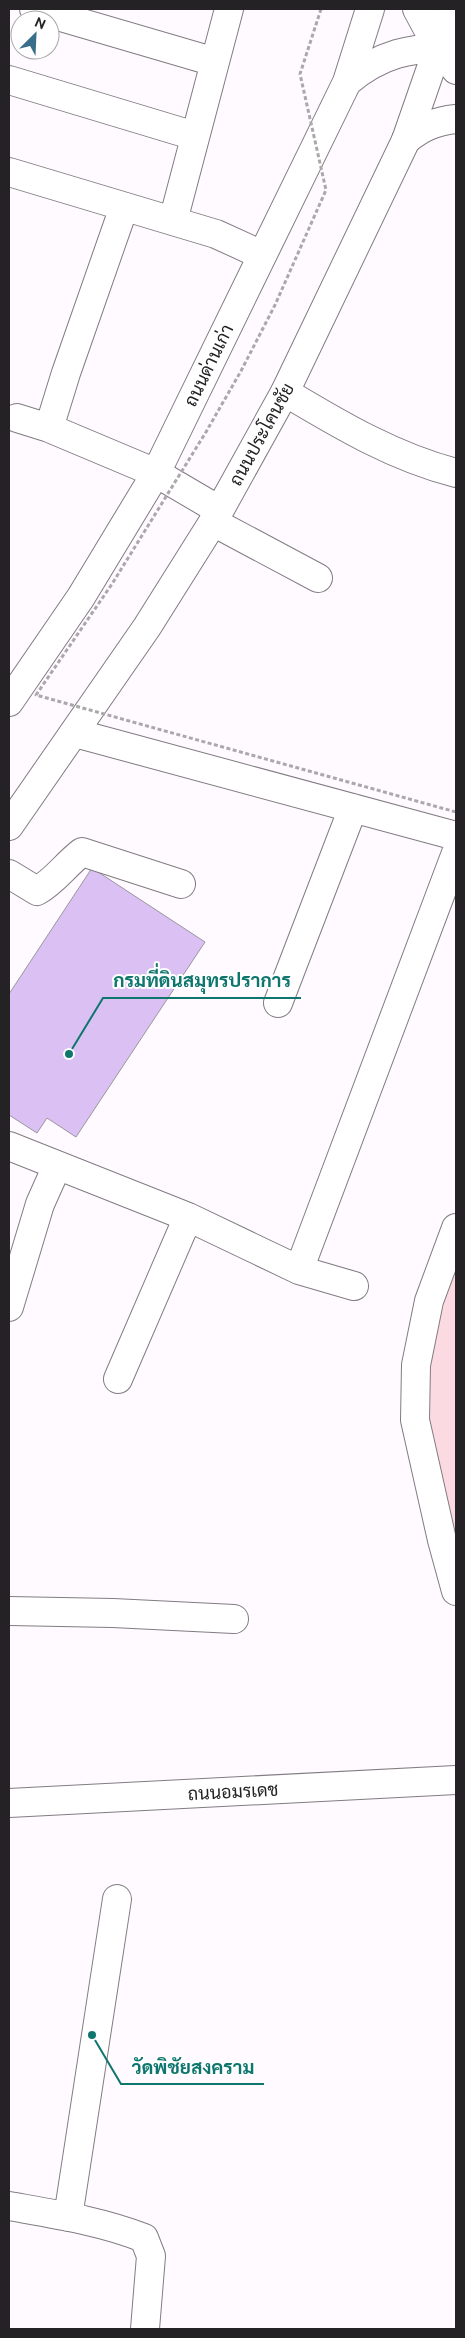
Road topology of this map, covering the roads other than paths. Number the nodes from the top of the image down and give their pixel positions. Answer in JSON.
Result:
{"nodes":[{"id":1,"x":34,"y":9,"type":"edge"},
{"id":2,"x":229,"y":9,"type":"edge"},
{"id":3,"x":370,"y":9,"type":"edge"},
{"id":4,"x":417,"y":9,"type":"edge"},
{"id":5,"x":448,"y":9,"type":"edge"},
{"id":6,"x":447,"y":49,"type":"edge"},
{"id":7,"x":215,"y":62,"type":"junction"},
{"id":8,"x":456,"y":70,"type":"edge"},
{"id":9,"x":9,"y":80,"type":"edge"},
{"id":10,"x":347,"y":82,"type":"junction"},
{"id":11,"x":456,"y":119,"type":"edge"},
{"id":12,"x":196,"y":136,"type":"junction"},
{"id":13,"x":406,"y":140,"type":"junction"},
{"id":14,"x":9,"y":172,"type":"edge"},
{"id":15,"x":124,"y":207,"type":"junction"},
{"id":16,"x":173,"y":221,"type":"junction"},
{"id":17,"x":262,"y":255,"type":"junction"},
{"id":18,"x":285,"y":392,"type":"junction"},
{"id":19,"x":17,"y":418,"type":"dead end"},
{"id":20,"x":49,"y":428,"type":"junction"},
{"id":21,"x":156,"y":472,"type":"junction"},
{"id":22,"x":456,"y":473,"type":"edge"},
{"id":23,"x":216,"y":516,"type":"junction"},
{"id":24,"x":318,"y":578,"type":"dead end"},
{"id":25,"x":9,"y":702,"type":"edge"},
{"id":26,"x":75,"y":733,"type":"junction"},
{"id":27,"x":353,"y":808,"type":"junction"},
{"id":28,"x":9,"y":826,"type":"edge"},
{"id":29,"x":456,"y":836,"type":"edge"},
{"id":30,"x":456,"y":853,"type":"edge"},
{"id":31,"x":9,"y":874,"type":"edge"},
{"id":32,"x":181,"y":884,"type":"dead end"},
{"id":33,"x":278,"y":1003,"type":"dead end"},
{"id":34,"x":9,"y":1146,"type":"edge"},
{"id":35,"x":56,"y":1166,"type":"junction"},
{"id":36,"x":188,"y":1217,"type":"junction"},
{"id":37,"x":456,"y":1228,"type":"edge"},
{"id":38,"x":299,"y":1270,"type":"junction"},
{"id":39,"x":354,"y":1286,"type":"dead end"},
{"id":40,"x":9,"y":1307,"type":"edge"},
{"id":41,"x":118,"y":1379,"type":"dead end"},
{"id":42,"x":456,"y":1591,"type":"edge"},
{"id":43,"x":9,"y":1611,"type":"edge"},
{"id":44,"x":234,"y":1619,"type":"dead end"},
{"id":45,"x":456,"y":1780,"type":"edge"},
{"id":46,"x":9,"y":1803,"type":"edge"},
{"id":47,"x":117,"y":1899,"type":"dead end"},
{"id":48,"x":9,"y":2206,"type":"edge"},
{"id":49,"x":68,"y":2217,"type":"junction"},
{"id":50,"x":145,"y":2329,"type":"edge"}],
"edges":[{"from":1,"to":7,"type":"main road"},
{"from":2,"to":7,"type":"main road"},
{"from":3,"to":10,"type":"main road","name":"ถนนด่านเก่า"},
{"from":4,"to":6,"type":"main road"},
{"from":5,"to":6,"type":"main road","name":"ถนนประโคนชัย"},
{"from":6,"to":8,"type":"main road"},
{"from":6,"to":10,"type":"main road"},
{"from":6,"to":13,"type":"main road","name":"ถนนประโคนชัย"},
{"from":7,"to":12,"type":"main road"},
{"from":9,"to":12,"type":"main road"},
{"from":10,"to":17,"type":"main road","name":"ถนนด่านเก่า"},
{"from":11,"to":13,"type":"main road"},
{"from":12,"to":16,"type":"main road"},
{"from":13,"to":18,"type":"main road","name":"ถนนประโคนชัย"},
{"from":14,"to":15,"type":"main road"},
{"from":15,"to":16,"type":"main road"},
{"from":15,"to":20,"type":"main road"},
{"from":16,"to":17,"type":"main road"},
{"from":17,"to":21,"type":"main road","name":"ถนนด่านเก่า"},
{"from":18,"to":22,"type":"main road"},
{"from":18,"to":23,"type":"main road","name":"ถนนประโคนชัย"},
{"from":19,"to":20,"type":"main road"},
{"from":20,"to":21,"type":"main road"},
{"from":21,"to":23,"type":"main road"},
{"from":21,"to":25,"type":"main road","name":"ถนนด่านเก่า"},
{"from":23,"to":24,"type":"main road"},
{"from":23,"to":26,"type":"main road","name":"ถนนประโคนชัย"},
{"from":26,"to":27,"type":"main road"},
{"from":26,"to":28,"type":"main road","name":"ถนนประโคนชัย"},
{"from":27,"to":29,"type":"main road"},
{"from":27,"to":33,"type":"main road"},
{"from":30,"to":38,"type":"main road"},
{"from":31,"to":32,"type":"main road"},
{"from":34,"to":35,"type":"main road"},
{"from":35,"to":36,"type":"main road"},
{"from":35,"to":40,"type":"main road"},
{"from":36,"to":38,"type":"main road"},
{"from":36,"to":41,"type":"main road"},
{"from":37,"to":42,"type":"main road"},
{"from":38,"to":39,"type":"main road"},
{"from":43,"to":44,"type":"main road"},
{"from":45,"to":46,"type":"main road","name":"ถนนอมรเดช"},
{"from":47,"to":49,"type":"main road"},
{"from":48,"to":49,"type":"main road"},
{"from":49,"to":50,"type":"main road"}]}
